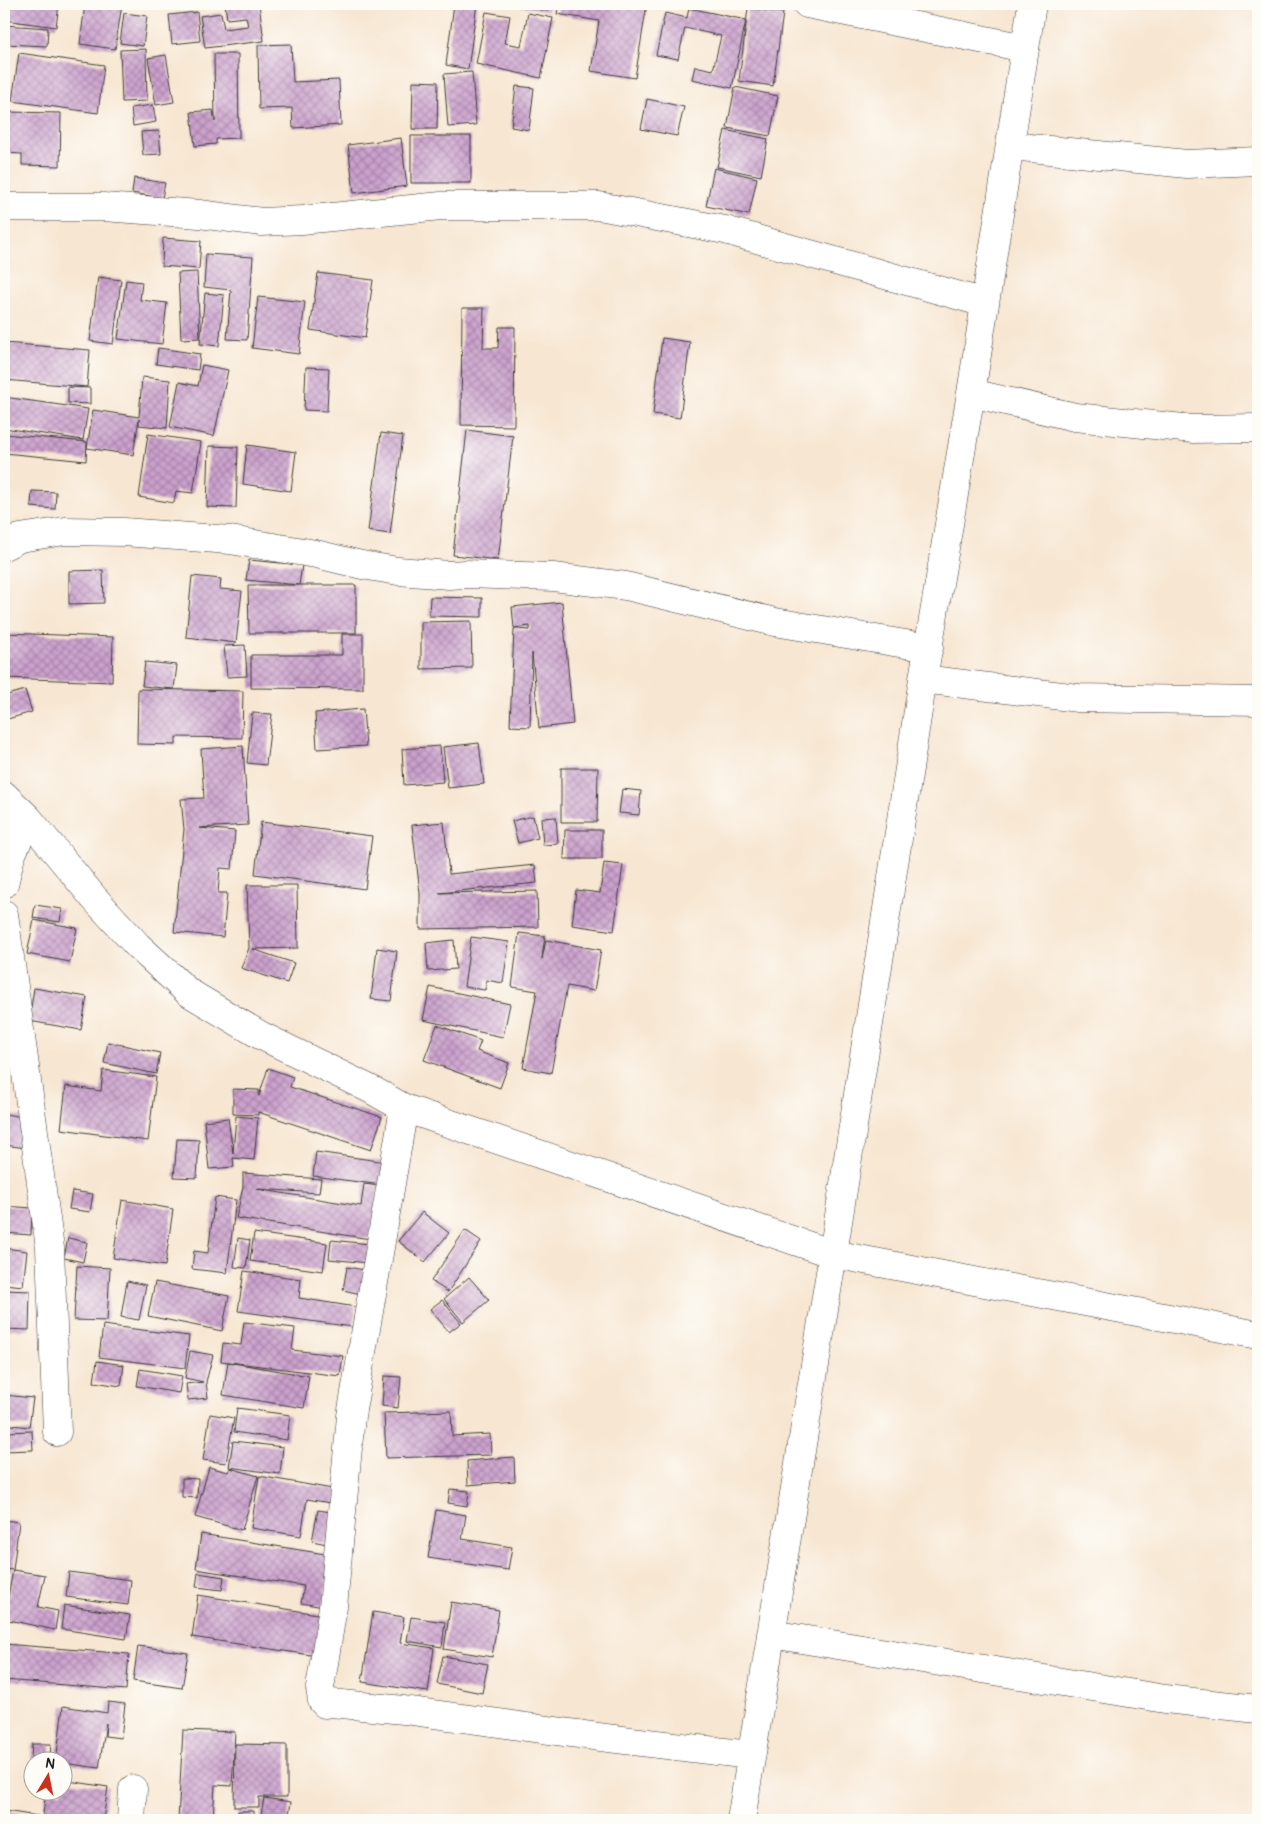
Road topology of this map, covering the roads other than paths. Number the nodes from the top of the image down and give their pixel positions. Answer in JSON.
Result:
{"nodes":[{"id":1,"x":807,"y":4,"type":"edge"},
{"id":2,"x":1032,"y":4,"type":"edge"},
{"id":3,"x":1025,"y":48,"type":"junction"},
{"id":4,"x":1010,"y":146,"type":"junction"},
{"id":5,"x":1258,"y":161,"type":"edge"},
{"id":6,"x":4,"y":207,"type":"edge"},
{"id":7,"x":986,"y":302,"type":"junction"},
{"id":8,"x":971,"y":393,"type":"junction"},
{"id":9,"x":1258,"y":428,"type":"edge"},
{"id":10,"x":4,"y":546,"type":"edge"},
{"id":11,"x":929,"y":648,"type":"junction"},
{"id":12,"x":923,"y":679,"type":"junction"},
{"id":13,"x":1258,"y":701,"type":"edge"},
{"id":14,"x":4,"y":796,"type":"edge"},
{"id":15,"x":28,"y":818,"type":"junction"},
{"id":16,"x":4,"y":884,"type":"edge"},
{"id":17,"x":4,"y":914,"type":"edge"},
{"id":18,"x":404,"y":1108,"type":"junction"},
{"id":19,"x":834,"y":1254,"type":"junction"},
{"id":20,"x":1258,"y":1335,"type":"edge"},
{"id":21,"x":57,"y":1432,"type":"dead end"},
{"id":22,"x":771,"y":1634,"type":"junction"},
{"id":23,"x":1258,"y":1709,"type":"edge"},
{"id":24,"x":750,"y":1755,"type":"junction"},
{"id":25,"x":134,"y":1789,"type":"dead end"},
{"id":26,"x":131,"y":1820,"type":"edge"},
{"id":27,"x":741,"y":1820,"type":"edge"}],
"edges":[{"from":1,"to":3,"type":"street"},
{"from":2,"to":3,"type":"street"},
{"from":3,"to":4,"type":"street"},
{"from":4,"to":5,"type":"street"},
{"from":4,"to":7,"type":"street"},
{"from":6,"to":7,"type":"street"},
{"from":7,"to":8,"type":"street"},
{"from":8,"to":9,"type":"street"},
{"from":8,"to":11,"type":"street"},
{"from":10,"to":11,"type":"street"},
{"from":11,"to":12,"type":"street"},
{"from":12,"to":13,"type":"street"},
{"from":12,"to":19,"type":"street"},
{"from":14,"to":15,"type":"street"},
{"from":15,"to":16,"type":"street"},
{"from":15,"to":18,"type":"street"},
{"from":17,"to":21,"type":"street"},
{"from":18,"to":19,"type":"street"},
{"from":18,"to":24,"type":"street"},
{"from":19,"to":20,"type":"street"},
{"from":19,"to":22,"type":"street"},
{"from":22,"to":23,"type":"street"},
{"from":22,"to":24,"type":"street"},
{"from":24,"to":27,"type":"street"},
{"from":25,"to":26,"type":"street"}]}
